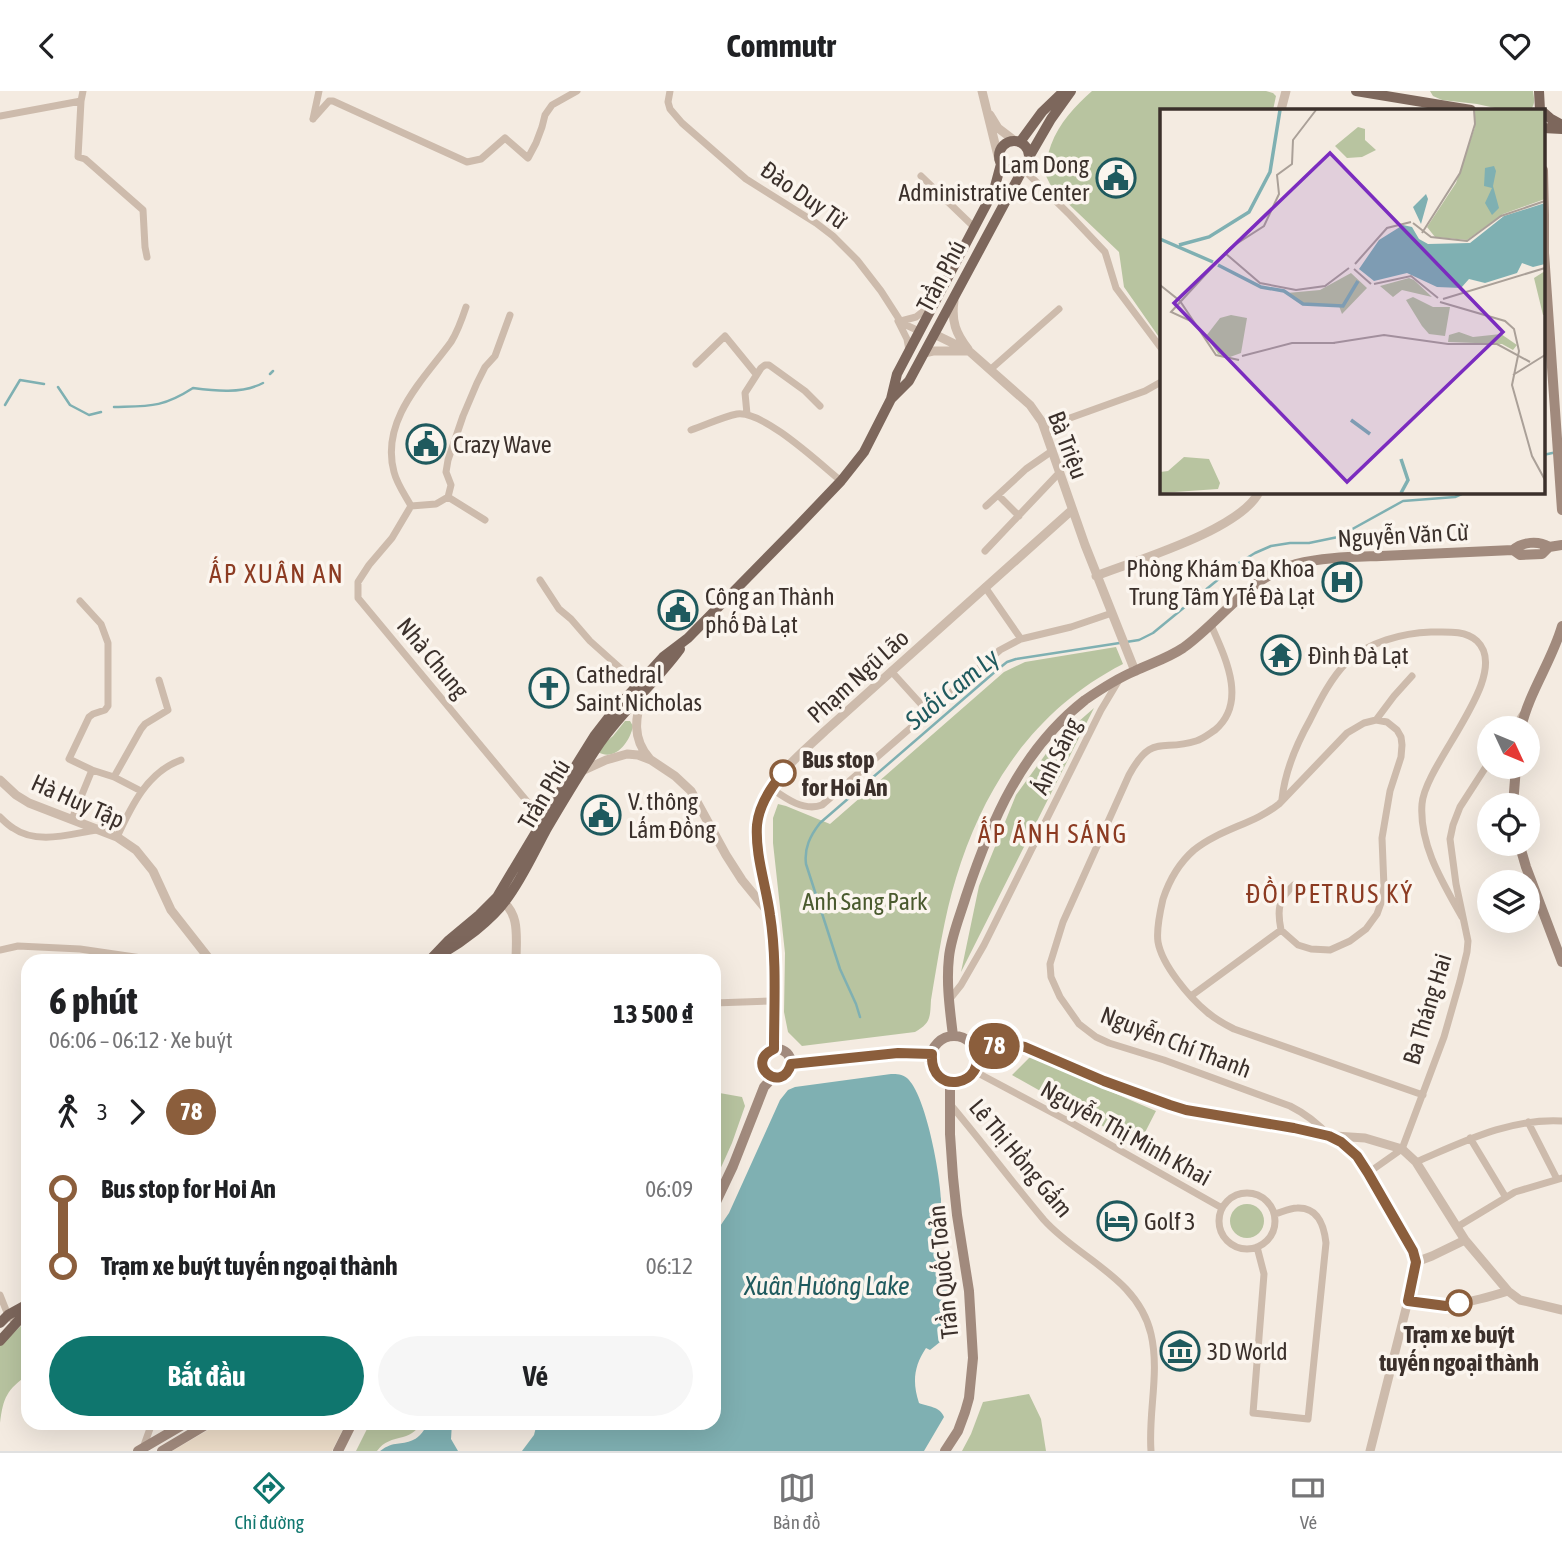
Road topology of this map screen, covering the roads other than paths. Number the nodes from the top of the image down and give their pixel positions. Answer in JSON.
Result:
{"nodes":[{"id":1,"x":83,"y":91,"type":"edge"},
{"id":2,"x":319,"y":91,"type":"edge"},
{"id":3,"x":577,"y":91,"type":"edge"},
{"id":4,"x":670,"y":91,"type":"edge"},
{"id":5,"x":982,"y":91,"type":"edge"},
{"id":6,"x":1064,"y":91,"type":"edge"},
{"id":7,"x":1071,"y":91,"type":"edge"},
{"id":8,"x":1286,"y":91,"type":"edge"},
{"id":9,"x":1356,"y":91,"type":"edge"},
{"id":10,"x":1539,"y":91,"type":"edge"},
{"id":11,"x":1396,"y":95,"type":"edge"},
{"id":12,"x":81,"y":101,"type":"junction"},
{"id":13,"x":985,"y":108,"type":"junction"},
{"id":14,"x":1282,"y":109,"type":"edge"},
{"id":15,"x":1466,"y":109,"type":"edge"},
{"id":16,"x":1541,"y":109,"type":"edge"},
{"id":17,"x":1544,"y":114,"type":"edge"},
{"id":18,"x":0,"y":116,"type":"edge"},
{"id":19,"x":1562,"y":127,"type":"edge"},
{"id":20,"x":1544,"y":128,"type":"edge"},
{"id":21,"x":1018,"y":141,"type":"junction"},
{"id":22,"x":1030,"y":157,"type":"junction"},
{"id":23,"x":1000,"y":162,"type":"junction"},
{"id":24,"x":1023,"y":169,"type":"junction"},
{"id":25,"x":921,"y":176,"type":"dead end"},
{"id":26,"x":974,"y":227,"type":"junction"},
{"id":27,"x":1544,"y":253,"type":"edge"},
{"id":28,"x":147,"y":257,"type":"dead end"},
{"id":29,"x":958,"y":288,"type":"junction"},
{"id":30,"x":935,"y":300,"type":"junction"},
{"id":31,"x":466,"y":307,"type":"dead end"},
{"id":32,"x":1059,"y":309,"type":"dead end"},
{"id":33,"x":894,"y":314,"type":"junction"},
{"id":34,"x":510,"y":315,"type":"dead end"},
{"id":35,"x":901,"y":321,"type":"junction"},
{"id":36,"x":919,"y":331,"type":"junction"},
{"id":37,"x":934,"y":334,"type":"junction"},
{"id":38,"x":1160,"y":347,"type":"edge"},
{"id":39,"x":909,"y":350,"type":"junction"},
{"id":40,"x":969,"y":351,"type":"junction"},
{"id":41,"x":924,"y":353,"type":"junction"},
{"id":42,"x":696,"y":364,"type":"dead end"},
{"id":43,"x":991,"y":369,"type":"junction"},
{"id":44,"x":756,"y":375,"type":"junction"},
{"id":45,"x":1160,"y":383,"type":"edge"},
{"id":46,"x":1558,"y":393,"type":"edge"},
{"id":47,"x":891,"y":399,"type":"junction"},
{"id":48,"x":820,"y":406,"type":"dead end"},
{"id":49,"x":747,"y":414,"type":"junction"},
{"id":50,"x":1046,"y":429,"type":"junction"},
{"id":51,"x":691,"y":430,"type":"dead end"},
{"id":52,"x":1052,"y":451,"type":"junction"},
{"id":53,"x":1059,"y":473,"type":"junction"},
{"id":54,"x":1561,"y":479,"type":"edge"},
{"id":55,"x":841,"y":481,"type":"junction"},
{"id":56,"x":1258,"y":493,"type":"edge"},
{"id":57,"x":998,"y":495,"type":"junction"},
{"id":58,"x":448,"y":497,"type":"junction"},
{"id":59,"x":411,"y":506,"type":"junction"},
{"id":60,"x":986,"y":506,"type":"dead end"},
{"id":61,"x":1072,"y":510,"type":"junction"},
{"id":62,"x":1562,"y":510,"type":"edge"},
{"id":63,"x":1019,"y":516,"type":"junction"},
{"id":64,"x":485,"y":520,"type":"dead end"},
{"id":65,"x":1562,"y":545,"type":"edge"},
{"id":66,"x":985,"y":551,"type":"dead end"},
{"id":67,"x":1097,"y":576,"type":"junction"},
{"id":68,"x":540,"y":580,"type":"dead end"},
{"id":69,"x":985,"y":587,"type":"junction"},
{"id":70,"x":80,"y":601,"type":"dead end"},
{"id":71,"x":1114,"y":617,"type":"junction"},
{"id":72,"x":1211,"y":625,"type":"junction"},
{"id":73,"x":1562,"y":626,"type":"edge"},
{"id":74,"x":1021,"y":639,"type":"junction"},
{"id":75,"x":891,"y":671,"type":"junction"},
{"id":76,"x":1135,"y":671,"type":"junction"},
{"id":77,"x":1412,"y":676,"type":"dead end"},
{"id":78,"x":1121,"y":678,"type":"junction"},
{"id":79,"x":159,"y":680,"type":"dead end"},
{"id":80,"x":641,"y":687,"type":"junction"},
{"id":81,"x":1525,"y":712,"type":"junction"},
{"id":82,"x":929,"y":713,"type":"junction"},
{"id":83,"x":1522,"y":716,"type":"edge"},
{"id":84,"x":1524,"y":716,"type":"edge"},
{"id":85,"x":1376,"y":720,"type":"junction"},
{"id":86,"x":181,"y":760,"type":"dead end"},
{"id":87,"x":651,"y":760,"type":"junction"},
{"id":88,"x":578,"y":769,"type":"junction"},
{"id":89,"x":92,"y":770,"type":"junction"},
{"id":90,"x":114,"y":777,"type":"junction"},
{"id":91,"x":1478,"y":779,"type":"edge"},
{"id":92,"x":0,"y":780,"type":"edge"},
{"id":93,"x":771,"y":788,"type":"junction"},
{"id":94,"x":141,"y":791,"type":"junction"},
{"id":95,"x":1282,"y":800,"type":"junction"},
{"id":96,"x":0,"y":817,"type":"edge"},
{"id":97,"x":72,"y":819,"type":"junction"},
{"id":98,"x":546,"y":823,"type":"junction"},
{"id":99,"x":97,"y":829,"type":"junction"},
{"id":100,"x":117,"y":837,"type":"junction"},
{"id":101,"x":1523,"y":856,"type":"edge"},
{"id":102,"x":1294,"y":885,"type":"dead end"},
{"id":103,"x":501,"y":900,"type":"junction"},
{"id":104,"x":770,"y":914,"type":"junction"},
{"id":105,"x":1462,"y":917,"type":"junction"},
{"id":106,"x":1280,"y":930,"type":"junction"},
{"id":107,"x":0,"y":950,"type":"edge"},
{"id":108,"x":114,"y":954,"type":"edge"},
{"id":109,"x":206,"y":954,"type":"edge"},
{"id":110,"x":441,"y":954,"type":"edge"},
{"id":111,"x":516,"y":954,"type":"edge"},
{"id":112,"x":1562,"y":963,"type":"edge"},
{"id":113,"x":1191,"y":996,"type":"junction"},
{"id":114,"x":949,"y":1000,"type":"junction"},
{"id":115,"x":774,"y":1001,"type":"junction"},
{"id":116,"x":721,"y":1003,"type":"edge"},
{"id":117,"x":953,"y":1036,"type":"junction"},
{"id":118,"x":975,"y":1048,"type":"junction"},
{"id":119,"x":774,"y":1049,"type":"junction"},
{"id":120,"x":932,"y":1054,"type":"junction"},
{"id":121,"x":791,"y":1064,"type":"junction"},
{"id":122,"x":974,"y":1071,"type":"junction"},
{"id":123,"x":773,"y":1077,"type":"junction"},
{"id":124,"x":950,"y":1082,"type":"junction"},
{"id":125,"x":1423,"y":1095,"type":"junction"},
{"id":126,"x":950,"y":1104,"type":"junction"},
{"id":127,"x":1562,"y":1121,"type":"edge"},
{"id":128,"x":1528,"y":1122,"type":"junction"},
{"id":129,"x":1329,"y":1136,"type":"junction"},
{"id":130,"x":1471,"y":1138,"type":"junction"},
{"id":131,"x":1402,"y":1149,"type":"junction"},
{"id":132,"x":1416,"y":1162,"type":"junction"},
{"id":133,"x":1368,"y":1173,"type":"junction"},
{"id":134,"x":1560,"y":1179,"type":"edge"},
{"id":135,"x":721,"y":1191,"type":"edge"},
{"id":136,"x":1505,"y":1196,"type":"junction"},
{"id":137,"x":1222,"y":1208,"type":"junction"},
{"id":138,"x":1275,"y":1214,"type":"junction"},
{"id":139,"x":1457,"y":1227,"type":"junction"},
{"id":140,"x":1465,"y":1240,"type":"junction"},
{"id":141,"x":1257,"y":1247,"type":"junction"},
{"id":142,"x":1416,"y":1262,"type":"junction"},
{"id":143,"x":1508,"y":1291,"type":"junction"},
{"id":144,"x":0,"y":1295,"type":"edge"},
{"id":145,"x":1408,"y":1301,"type":"junction"},
{"id":146,"x":21,"y":1308,"type":"edge"},
{"id":147,"x":1562,"y":1310,"type":"edge"},
{"id":148,"x":4,"y":1319,"type":"edge"},
{"id":149,"x":21,"y":1319,"type":"edge"},
{"id":150,"x":17,"y":1324,"type":"junction"},
{"id":151,"x":0,"y":1341,"type":"edge"},
{"id":152,"x":149,"y":1430,"type":"edge"},
{"id":153,"x":175,"y":1430,"type":"edge"},
{"id":154,"x":197,"y":1430,"type":"edge"},
{"id":155,"x":348,"y":1430,"type":"edge"},
{"id":156,"x":142,"y":1450,"type":"edge"},
{"id":157,"x":162,"y":1451,"type":"edge"},
{"id":158,"x":338,"y":1451,"type":"edge"},
{"id":159,"x":945,"y":1451,"type":"edge"},
{"id":160,"x":1151,"y":1451,"type":"edge"},
{"id":161,"x":1370,"y":1451,"type":"edge"}],
"edges":[{"from":1,"to":12,"type":"street"},
{"from":2,"to":3,"type":"street"},
{"from":4,"to":33,"type":"street","name":"Đào Duy Từ"},
{"from":5,"to":13,"type":"street"},
{"from":6,"to":21,"type":"main road"},
{"from":7,"to":22,"type":"main road"},
{"from":8,"to":14,"type":"street"},
{"from":9,"to":11,"type":"main road"},
{"from":10,"to":16,"type":"main road"},
{"from":11,"to":15,"type":"main road"},
{"from":12,"to":18,"type":"street"},
{"from":12,"to":28,"type":"street"},
{"from":13,"to":21,"type":"street"},
{"from":13,"to":23,"type":"street"},
{"from":17,"to":19,"type":"main road"},
{"from":19,"to":20,"type":"main road"},
{"from":21,"to":22,"type":"main road"},
{"from":21,"to":23,"type":"main road"},
{"from":22,"to":24,"type":"main road"},
{"from":23,"to":24,"type":"main road"},
{"from":23,"to":26,"type":"main road","name":"Trần Phú"},
{"from":24,"to":29,"type":"main road","name":"Trần Phú"},
{"from":24,"to":38,"type":"street"},
{"from":25,"to":26,"type":"street"},
{"from":26,"to":30,"type":"main road","name":"Trần Phú"},
{"from":27,"to":46,"type":"main road"},
{"from":29,"to":37,"type":"main road","name":"Trần Phú"},
{"from":29,"to":40,"type":"street"},
{"from":30,"to":35,"type":"street"},
{"from":30,"to":36,"type":"main road","name":"Trần Phú"},
{"from":31,"to":59,"type":"street"},
{"from":32,"to":43,"type":"street"},
{"from":33,"to":35,"type":"street","name":"Đào Duy Từ"},
{"from":33,"to":39,"type":"street"},
{"from":34,"to":58,"type":"street"},
{"from":35,"to":36,"type":"street","name":"Đào Duy Từ"},
{"from":36,"to":37,"type":"main road"},
{"from":36,"to":39,"type":"main road","name":"Trần Phú"},
{"from":37,"to":40,"type":"street","name":"Bà Triệu"},
{"from":37,"to":41,"type":"main road","name":"Trần Phú"},
{"from":39,"to":47,"type":"main road","name":"Trần Phú"},
{"from":40,"to":41,"type":"street"},
{"from":40,"to":43,"type":"street","name":"Bà Triệu"},
{"from":41,"to":47,"type":"main road","name":"Trần Phú"},
{"from":42,"to":44,"type":"street"},
{"from":43,"to":50,"type":"street","name":"Bà Triệu"},
{"from":44,"to":48,"type":"street"},
{"from":44,"to":49,"type":"street"},
{"from":45,"to":50,"type":"street"},
{"from":46,"to":54,"type":"main road"},
{"from":47,"to":55,"type":"main road","name":"Trần Phú"},
{"from":49,"to":51,"type":"street"},
{"from":49,"to":55,"type":"street"},
{"from":50,"to":52,"type":"street","name":"Bà Triệu"},
{"from":52,"to":53,"type":"street","name":"Bà Triệu"},
{"from":52,"to":57,"type":"street"},
{"from":53,"to":61,"type":"street","name":"Bà Triệu"},
{"from":53,"to":63,"type":"street"},
{"from":54,"to":62,"type":"main road"},
{"from":55,"to":80,"type":"main road","name":"Trần Phú"},
{"from":56,"to":67,"type":"street"},
{"from":57,"to":60,"type":"street"},
{"from":57,"to":63,"type":"street"},
{"from":58,"to":59,"type":"street"},
{"from":58,"to":64,"type":"street"},
{"from":59,"to":98,"type":"street","name":"Nhà Chung"},
{"from":61,"to":67,"type":"street","name":"Bà Triệu"},
{"from":61,"to":69,"type":"street","name":"Phạm Ngũ Lão"},
{"from":63,"to":66,"type":"street"},
{"from":65,"to":72,"type":"main road","name":"Nguyễn Văn Cừ"},
{"from":67,"to":71,"type":"street","name":"Bà Triệu"},
{"from":68,"to":80,"type":"street"},
{"from":69,"to":74,"type":"street"},
{"from":69,"to":75,"type":"street","name":"Phạm Ngũ Lão"},
{"from":70,"to":89,"type":"street"},
{"from":71,"to":74,"type":"street"},
{"from":71,"to":76,"type":"street","name":"Bà Triệu"},
{"from":72,"to":76,"type":"main road","name":"Nguyễn Văn Cừ"},
{"from":72,"to":129,"type":"street","name":"Nguyễn Chí Thanh"},
{"from":73,"to":81,"type":"main road"},
{"from":74,"to":82,"type":"street"},
{"from":75,"to":82,"type":"street"},
{"from":75,"to":93,"type":"street","name":"Phạm Ngũ Lão"},
{"from":76,"to":78,"type":"main road","name":"Nguyễn Văn Cừ"},
{"from":77,"to":85,"type":"street"},
{"from":78,"to":114,"type":"street","name":"Ánh Sáng"},
{"from":78,"to":114,"type":"main road","name":"Nguyễn Văn Cừ"},
{"from":79,"to":90,"type":"street"},
{"from":80,"to":87,"type":"street"},
{"from":80,"to":88,"type":"main road","name":"Trần Phú"},
{"from":81,"to":83,"type":"street"},
{"from":81,"to":84,"type":"main road"},
{"from":82,"to":93,"type":"street"},
{"from":85,"to":95,"type":"street"},
{"from":85,"to":106,"type":"street"},
{"from":86,"to":94,"type":"street"},
{"from":87,"to":88,"type":"street"},
{"from":87,"to":104,"type":"street"},
{"from":88,"to":98,"type":"main road","name":"Trần Phú"},
{"from":89,"to":90,"type":"street"},
{"from":89,"to":97,"type":"street"},
{"from":90,"to":94,"type":"street"},
{"from":91,"to":105,"type":"street","name":"Ba Tháng Hai"},
{"from":92,"to":97,"type":"street","name":"Hà Huy Tập"},
{"from":93,"to":104,"type":"street","name":"Phạm Ngũ Lão"},
{"from":94,"to":100,"type":"street"},
{"from":95,"to":105,"type":"street"},
{"from":95,"to":113,"type":"street"},
{"from":96,"to":99,"type":"street"},
{"from":97,"to":99,"type":"street","name":"Hà Huy Tập"},
{"from":98,"to":103,"type":"main road","name":"Trần Phú"},
{"from":99,"to":100,"type":"street","name":"Hà Huy Tập"},
{"from":100,"to":109,"type":"street","name":"Hà Huy Tập"},
{"from":101,"to":112,"type":"main road"},
{"from":102,"to":106,"type":"street"},
{"from":103,"to":110,"type":"main road","name":"Trần Phú"},
{"from":103,"to":111,"type":"street"},
{"from":104,"to":115,"type":"street","name":"Phạm Ngũ Lão"},
{"from":105,"to":125,"type":"street","name":"Ba Tháng Hai"},
{"from":106,"to":113,"type":"street"},
{"from":107,"to":108,"type":"street"},
{"from":113,"to":125,"type":"street"},
{"from":114,"to":117,"type":"main road","name":"Nguyễn Văn Cừ"},
{"from":115,"to":116,"type":"street"},
{"from":115,"to":119,"type":"street","name":"Phạm Ngũ Lão"},
{"from":117,"to":118,"type":"main road"},
{"from":117,"to":120,"type":"main road"},
{"from":118,"to":122,"type":"main road"},
{"from":118,"to":129,"type":"street"},
{"from":119,"to":121,"type":"main road"},
{"from":119,"to":123,"type":"main road"},
{"from":120,"to":121,"type":"main road"},
{"from":120,"to":124,"type":"main road"},
{"from":121,"to":123,"type":"main road"},
{"from":122,"to":124,"type":"main road"},
{"from":122,"to":137,"type":"street","name":"Nguyễn Thị Minh Khai"},
{"from":123,"to":135,"type":"main road"},
{"from":124,"to":126,"type":"main road","name":"Trần Quốc Toản"},
{"from":125,"to":131,"type":"street","name":"Ba Tháng Hai"},
{"from":126,"to":159,"type":"main road","name":"Trần Quốc Toản"},
{"from":126,"to":160,"type":"street","name":"Lê Thị Hồng Gấm"},
{"from":127,"to":128,"type":"street"},
{"from":128,"to":130,"type":"street"},
{"from":128,"to":134,"type":"street"},
{"from":129,"to":131,"type":"street"},
{"from":129,"to":133,"type":"street"},
{"from":130,"to":132,"type":"street"},
{"from":130,"to":136,"type":"street"},
{"from":131,"to":132,"type":"street"},
{"from":131,"to":133,"type":"street"},
{"from":132,"to":139,"type":"street"},
{"from":133,"to":142,"type":"street"},
{"from":134,"to":136,"type":"street"},
{"from":136,"to":139,"type":"street"},
{"from":137,"to":138,"type":"street"},
{"from":137,"to":141,"type":"street"},
{"from":138,"to":141,"type":"street"},
{"from":138,"to":141,"type":"street"},
{"from":139,"to":140,"type":"street"},
{"from":140,"to":142,"type":"street"},
{"from":140,"to":143,"type":"street"},
{"from":142,"to":145,"type":"street"},
{"from":143,"to":145,"type":"street"},
{"from":143,"to":147,"type":"street"},
{"from":144,"to":148,"type":"street"},
{"from":145,"to":161,"type":"street"},
{"from":146,"to":148,"type":"main road"},
{"from":148,"to":150,"type":"street"},
{"from":149,"to":150,"type":"main road"},
{"from":150,"to":151,"type":"main road"},
{"from":152,"to":156,"type":"street"},
{"from":153,"to":156,"type":"main road"},
{"from":154,"to":157,"type":"main road"},
{"from":155,"to":158,"type":"main road"}]}
